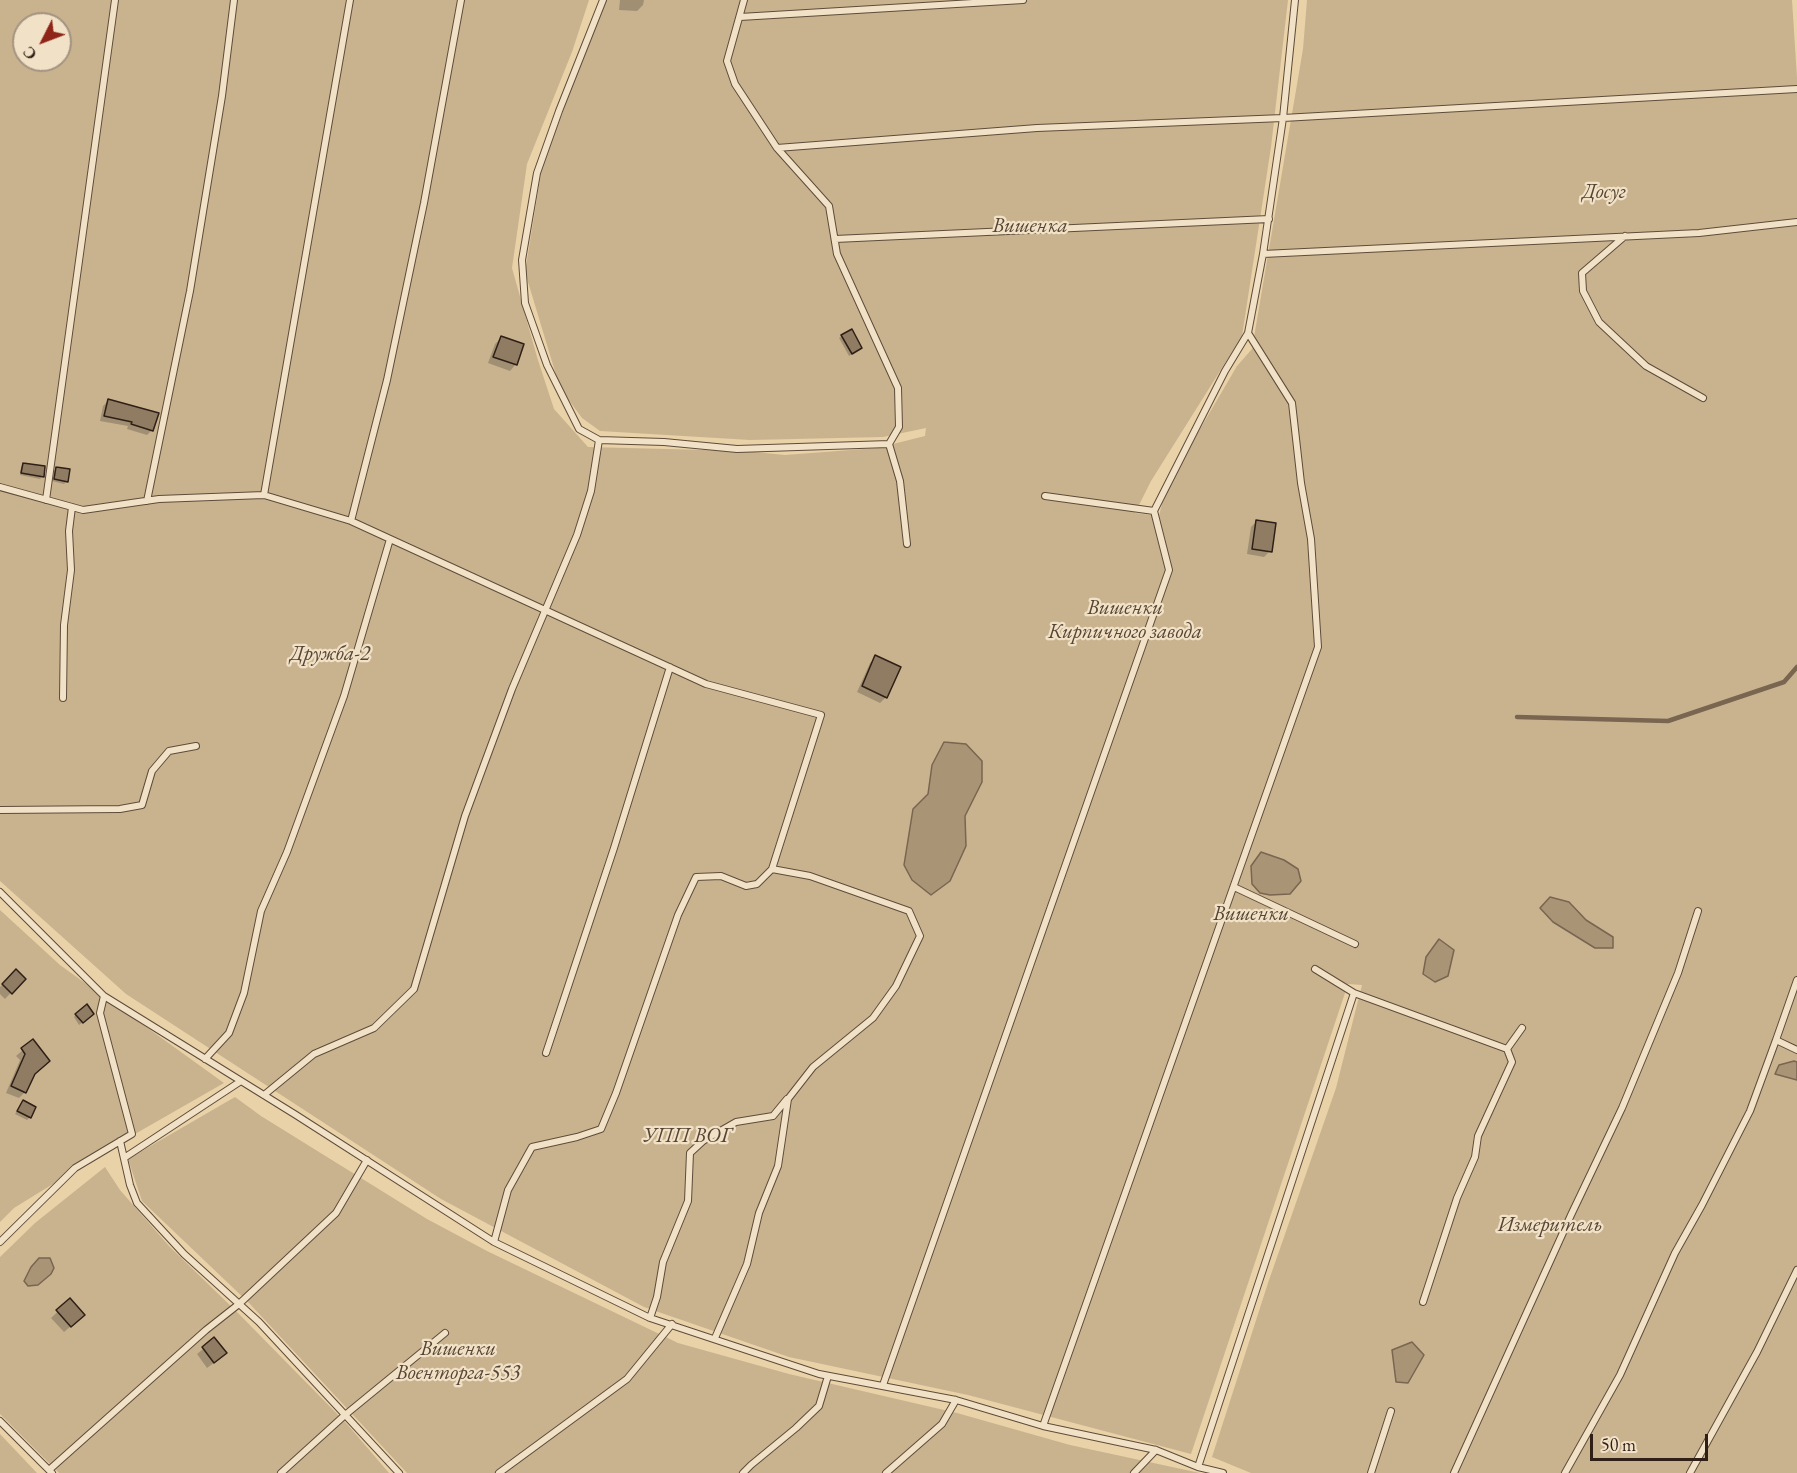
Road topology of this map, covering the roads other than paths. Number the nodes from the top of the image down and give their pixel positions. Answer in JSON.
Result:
{"nodes":[{"id":1,"x":115,"y":0,"type":"edge"},
{"id":2,"x":234,"y":0,"type":"edge"},
{"id":3,"x":350,"y":0,"type":"edge"},
{"id":4,"x":461,"y":0,"type":"edge"},
{"id":5,"x":603,"y":0,"type":"edge"},
{"id":6,"x":744,"y":0,"type":"edge"},
{"id":7,"x":1023,"y":0,"type":"edge"},
{"id":8,"x":1295,"y":0,"type":"edge"},
{"id":9,"x":740,"y":17,"type":"junction"},
{"id":10,"x":1797,"y":89,"type":"edge"},
{"id":11,"x":1283,"y":118,"type":"junction"},
{"id":12,"x":777,"y":148,"type":"junction"},
{"id":13,"x":1269,"y":219,"type":"junction"},
{"id":14,"x":1797,"y":222,"type":"edge"},
{"id":15,"x":1626,"y":236,"type":"junction"},
{"id":16,"x":835,"y":239,"type":"junction"},
{"id":17,"x":1263,"y":254,"type":"junction"},
{"id":18,"x":1248,"y":333,"type":"junction"},
{"id":19,"x":1703,"y":398,"type":"dead end"},
{"id":20,"x":599,"y":440,"type":"junction"},
{"id":21,"x":889,"y":444,"type":"junction"},
{"id":22,"x":0,"y":488,"type":"edge"},
{"id":23,"x":264,"y":495,"type":"junction"},
{"id":24,"x":1045,"y":496,"type":"dead end"},
{"id":25,"x":46,"y":500,"type":"junction"},
{"id":26,"x":147,"y":501,"type":"junction"},
{"id":27,"x":72,"y":507,"type":"junction"},
{"id":28,"x":1154,"y":511,"type":"junction"},
{"id":29,"x":351,"y":521,"type":"junction"},
{"id":30,"x":390,"y":539,"type":"junction"},
{"id":31,"x":907,"y":544,"type":"dead end"},
{"id":32,"x":544,"y":609,"type":"junction"},
{"id":33,"x":670,"y":667,"type":"junction"},
{"id":34,"x":63,"y":698,"type":"dead end"},
{"id":35,"x":196,"y":746,"type":"dead end"},
{"id":36,"x":0,"y":810,"type":"edge"},
{"id":37,"x":772,"y":869,"type":"junction"},
{"id":38,"x":1234,"y":887,"type":"junction"},
{"id":39,"x":0,"y":892,"type":"edge"},
{"id":40,"x":1698,"y":911,"type":"dead end"},
{"id":41,"x":1355,"y":944,"type":"dead end"},
{"id":42,"x":1315,"y":969,"type":"dead end"},
{"id":43,"x":1797,"y":980,"type":"edge"},
{"id":44,"x":1354,"y":993,"type":"junction"},
{"id":45,"x":104,"y":996,"type":"junction"},
{"id":46,"x":1522,"y":1028,"type":"dead end"},
{"id":47,"x":1776,"y":1041,"type":"junction"},
{"id":48,"x":1507,"y":1049,"type":"junction"},
{"id":49,"x":1797,"y":1050,"type":"edge"},
{"id":50,"x":546,"y":1053,"type":"dead end"},
{"id":51,"x":205,"y":1059,"type":"junction"},
{"id":52,"x":241,"y":1081,"type":"junction"},
{"id":53,"x":264,"y":1095,"type":"junction"},
{"id":54,"x":788,"y":1099,"type":"junction"},
{"id":55,"x":120,"y":1141,"type":"junction"},
{"id":56,"x":124,"y":1158,"type":"junction"},
{"id":57,"x":367,"y":1160,"type":"junction"},
{"id":58,"x":0,"y":1242,"type":"edge"},
{"id":59,"x":494,"y":1242,"type":"junction"},
{"id":60,"x":1797,"y":1270,"type":"edge"},
{"id":61,"x":1423,"y":1302,"type":"dead end"},
{"id":62,"x":239,"y":1304,"type":"junction"},
{"id":63,"x":650,"y":1318,"type":"junction"},
{"id":64,"x":672,"y":1324,"type":"junction"},
{"id":65,"x":445,"y":1333,"type":"dead end"},
{"id":66,"x":715,"y":1338,"type":"junction"},
{"id":67,"x":828,"y":1376,"type":"junction"},
{"id":68,"x":883,"y":1385,"type":"junction"},
{"id":69,"x":956,"y":1400,"type":"junction"},
{"id":70,"x":1390,"y":1411,"type":"dead end"},
{"id":71,"x":345,"y":1415,"type":"junction"},
{"id":72,"x":0,"y":1421,"type":"edge"},
{"id":73,"x":1043,"y":1426,"type":"junction"},
{"id":74,"x":1156,"y":1450,"type":"junction"},
{"id":75,"x":1198,"y":1467,"type":"junction"},
{"id":76,"x":50,"y":1471,"type":"edge"},
{"id":77,"x":281,"y":1473,"type":"edge"},
{"id":78,"x":399,"y":1473,"type":"edge"},
{"id":79,"x":499,"y":1473,"type":"edge"},
{"id":80,"x":743,"y":1473,"type":"edge"},
{"id":81,"x":886,"y":1473,"type":"edge"},
{"id":82,"x":1134,"y":1473,"type":"edge"},
{"id":83,"x":1223,"y":1473,"type":"edge"},
{"id":84,"x":1371,"y":1473,"type":"edge"},
{"id":85,"x":1454,"y":1473,"type":"edge"},
{"id":86,"x":1565,"y":1473,"type":"edge"},
{"id":87,"x":1690,"y":1473,"type":"edge"}],
"edges":[{"from":1,"to":25,"type":"lane"},
{"from":2,"to":26,"type":"lane"},
{"from":3,"to":23,"type":"lane"},
{"from":4,"to":29,"type":"lane"},
{"from":5,"to":20,"type":"lane"},
{"from":6,"to":9,"type":"lane"},
{"from":7,"to":9,"type":"lane"},
{"from":8,"to":11,"type":"lane"},
{"from":9,"to":12,"type":"lane"},
{"from":10,"to":11,"type":"lane"},
{"from":11,"to":12,"type":"lane"},
{"from":11,"to":13,"type":"lane"},
{"from":12,"to":16,"type":"lane"},
{"from":13,"to":16,"type":"lane"},
{"from":13,"to":17,"type":"lane"},
{"from":14,"to":15,"type":"lane"},
{"from":15,"to":17,"type":"lane"},
{"from":15,"to":19,"type":"lane"},
{"from":16,"to":21,"type":"lane"},
{"from":17,"to":18,"type":"lane"},
{"from":18,"to":28,"type":"lane"},
{"from":18,"to":38,"type":"lane"},
{"from":20,"to":21,"type":"lane"},
{"from":20,"to":32,"type":"lane"},
{"from":21,"to":31,"type":"lane"},
{"from":22,"to":25,"type":"lane"},
{"from":23,"to":26,"type":"lane"},
{"from":23,"to":29,"type":"lane"},
{"from":24,"to":28,"type":"lane"},
{"from":25,"to":27,"type":"lane"},
{"from":26,"to":27,"type":"lane"},
{"from":27,"to":34,"type":"lane"},
{"from":28,"to":68,"type":"lane"},
{"from":29,"to":30,"type":"lane"},
{"from":30,"to":32,"type":"lane"},
{"from":30,"to":51,"type":"lane"},
{"from":32,"to":33,"type":"lane"},
{"from":32,"to":53,"type":"lane"},
{"from":33,"to":37,"type":"lane"},
{"from":33,"to":50,"type":"lane"},
{"from":35,"to":36,"type":"lane"},
{"from":37,"to":54,"type":"lane"},
{"from":37,"to":59,"type":"lane"},
{"from":38,"to":41,"type":"lane"},
{"from":38,"to":73,"type":"lane"},
{"from":39,"to":45,"type":"lane"},
{"from":40,"to":85,"type":"lane"},
{"from":42,"to":44,"type":"lane"},
{"from":43,"to":47,"type":"lane"},
{"from":44,"to":48,"type":"lane"},
{"from":44,"to":75,"type":"lane"},
{"from":45,"to":51,"type":"lane"},
{"from":45,"to":55,"type":"lane"},
{"from":46,"to":48,"type":"lane"},
{"from":47,"to":49,"type":"lane"},
{"from":47,"to":86,"type":"lane"},
{"from":48,"to":61,"type":"lane"},
{"from":51,"to":52,"type":"lane"},
{"from":52,"to":53,"type":"lane"},
{"from":52,"to":56,"type":"lane"},
{"from":53,"to":57,"type":"lane"},
{"from":54,"to":63,"type":"lane"},
{"from":54,"to":66,"type":"lane"},
{"from":55,"to":56,"type":"lane"},
{"from":55,"to":58,"type":"lane"},
{"from":56,"to":62,"type":"lane"},
{"from":57,"to":59,"type":"lane"},
{"from":57,"to":62,"type":"lane"},
{"from":59,"to":63,"type":"lane"},
{"from":60,"to":87,"type":"lane"},
{"from":62,"to":71,"type":"lane"},
{"from":62,"to":76,"type":"lane"},
{"from":63,"to":64,"type":"lane"},
{"from":64,"to":66,"type":"lane"},
{"from":64,"to":79,"type":"lane"},
{"from":65,"to":71,"type":"lane"},
{"from":66,"to":67,"type":"lane"},
{"from":67,"to":68,"type":"lane"},
{"from":67,"to":80,"type":"lane"},
{"from":68,"to":69,"type":"lane"},
{"from":69,"to":73,"type":"lane"},
{"from":69,"to":81,"type":"lane"},
{"from":70,"to":84,"type":"lane"},
{"from":71,"to":77,"type":"lane"},
{"from":71,"to":78,"type":"lane"},
{"from":72,"to":76,"type":"lane"},
{"from":73,"to":74,"type":"lane"},
{"from":74,"to":75,"type":"lane"},
{"from":74,"to":82,"type":"lane"},
{"from":75,"to":83,"type":"lane"}]}
